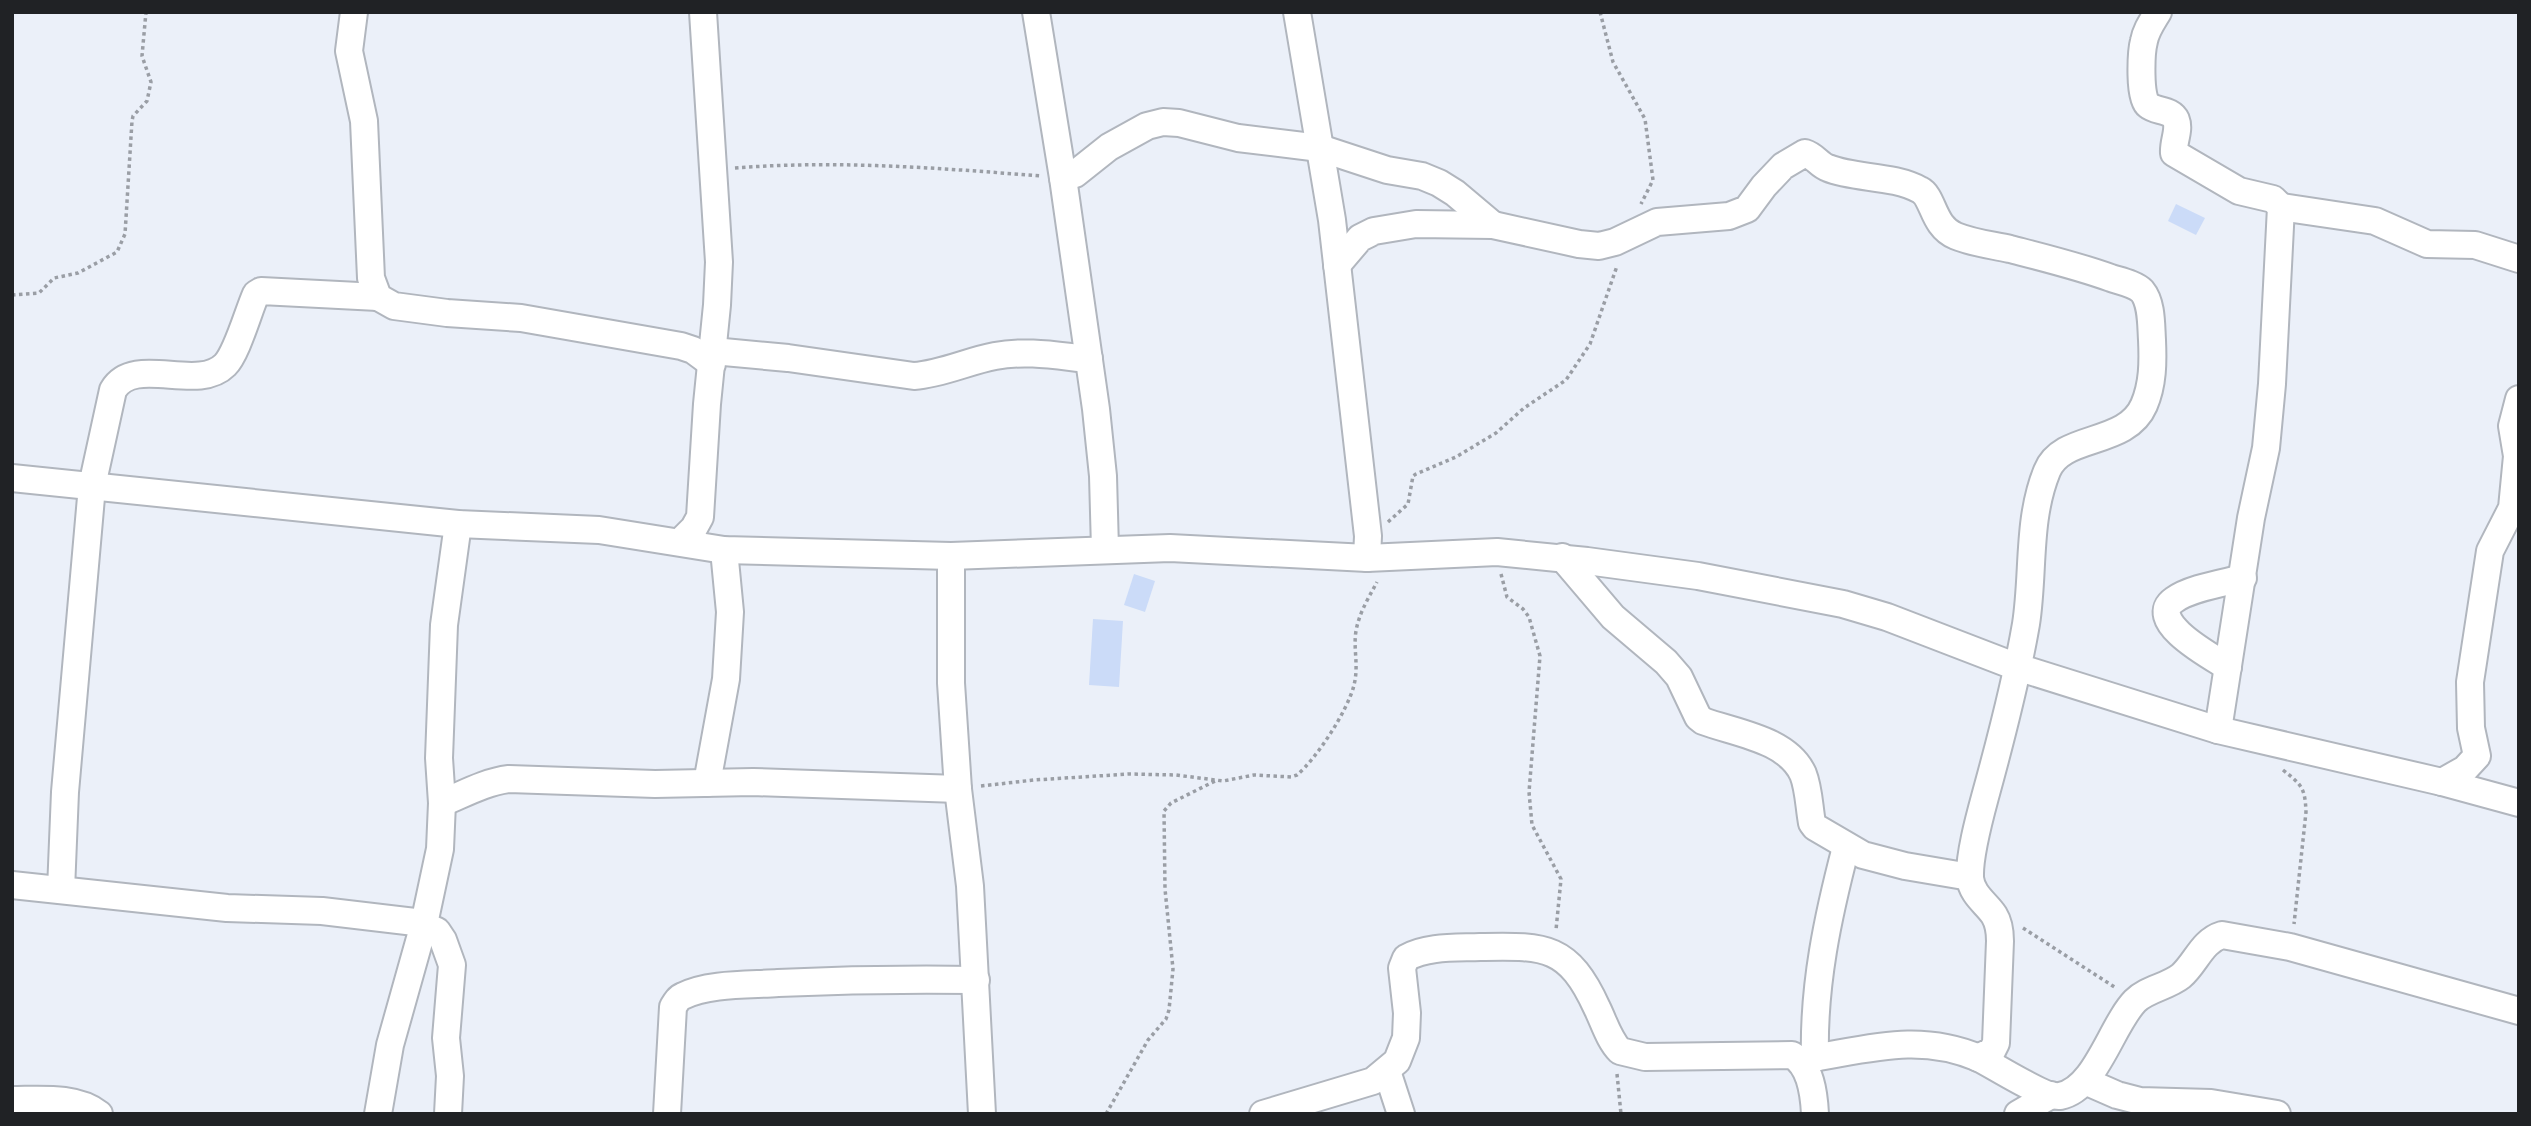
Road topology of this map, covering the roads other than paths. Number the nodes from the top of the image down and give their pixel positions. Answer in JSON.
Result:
{"nodes":[{"id":1,"x":354,"y":12,"type":"edge"},
{"id":2,"x":703,"y":12,"type":"edge"},
{"id":3,"x":1036,"y":12,"type":"edge"},
{"id":4,"x":1297,"y":12,"type":"edge"},
{"id":5,"x":2158,"y":12,"type":"edge"},
{"id":6,"x":1320,"y":148,"type":"junction"},
{"id":7,"x":1063,"y":178,"type":"junction"},
{"id":8,"x":2281,"y":207,"type":"junction"},
{"id":9,"x":1493,"y":225,"type":"junction"},
{"id":10,"x":2519,"y":259,"type":"edge"},
{"id":11,"x":1337,"y":265,"type":"junction"},
{"id":12,"x":378,"y":297,"type":"junction"},
{"id":13,"x":712,"y":357,"type":"junction"},
{"id":14,"x":1089,"y":359,"type":"junction"},
{"id":15,"x":2519,"y":399,"type":"edge"},
{"id":16,"x":12,"y":478,"type":"edge"},
{"id":17,"x":92,"y":486,"type":"junction"},
{"id":18,"x":458,"y":524,"type":"junction"},
{"id":19,"x":681,"y":541,"type":"junction"},
{"id":20,"x":724,"y":550,"type":"junction"},
{"id":21,"x":1105,"y":550,"type":"junction"},
{"id":22,"x":1374,"y":551,"type":"junction"},
{"id":23,"x":951,"y":556,"type":"junction"},
{"id":24,"x":1562,"y":557,"type":"junction"},
{"id":25,"x":2243,"y":578,"type":"junction"},
{"id":26,"x":2017,"y":667,"type":"junction"},
{"id":27,"x":2228,"y":667,"type":"junction"},
{"id":28,"x":2218,"y":730,"type":"junction"},
{"id":29,"x":2442,"y":782,"type":"junction"},
{"id":30,"x":707,"y":783,"type":"junction"},
{"id":31,"x":958,"y":789,"type":"junction"},
{"id":32,"x":442,"y":803,"type":"junction"},
{"id":33,"x":2519,"y":803,"type":"edge"},
{"id":34,"x":1846,"y":847,"type":"junction"},
{"id":35,"x":1970,"y":877,"type":"junction"},
{"id":36,"x":12,"y":885,"type":"edge"},
{"id":37,"x":61,"y":890,"type":"junction"},
{"id":38,"x":424,"y":924,"type":"junction"},
{"id":39,"x":976,"y":980,"type":"junction"},
{"id":40,"x":2519,"y":1011,"type":"edge"},
{"id":41,"x":1978,"y":1058,"type":"junction"},
{"id":42,"x":1808,"y":1059,"type":"junction"},
{"id":43,"x":1387,"y":1071,"type":"junction"},
{"id":44,"x":2085,"y":1081,"type":"junction"},
{"id":45,"x":2051,"y":1095,"type":"junction"},
{"id":46,"x":12,"y":1100,"type":"edge"},
{"id":47,"x":2167,"y":1107,"type":"edge"},
{"id":48,"x":99,"y":1114,"type":"edge"},
{"id":49,"x":378,"y":1114,"type":"edge"},
{"id":50,"x":448,"y":1114,"type":"edge"},
{"id":51,"x":667,"y":1114,"type":"edge"},
{"id":52,"x":982,"y":1114,"type":"edge"},
{"id":53,"x":1263,"y":1114,"type":"edge"},
{"id":54,"x":1401,"y":1114,"type":"edge"},
{"id":55,"x":1815,"y":1114,"type":"edge"},
{"id":56,"x":2018,"y":1114,"type":"edge"},
{"id":57,"x":2277,"y":1114,"type":"edge"}],
"edges":[{"from":1,"to":12,"type":"street"},
{"from":2,"to":13,"type":"street"},
{"from":3,"to":7,"type":"street"},
{"from":4,"to":6,"type":"street"},
{"from":5,"to":8,"type":"street"},
{"from":6,"to":7,"type":"street"},
{"from":6,"to":9,"type":"street"},
{"from":6,"to":11,"type":"street"},
{"from":7,"to":14,"type":"street"},
{"from":8,"to":10,"type":"street"},
{"from":8,"to":25,"type":"street"},
{"from":9,"to":11,"type":"street"},
{"from":9,"to":26,"type":"street"},
{"from":11,"to":22,"type":"street"},
{"from":12,"to":13,"type":"street"},
{"from":12,"to":17,"type":"street"},
{"from":13,"to":14,"type":"street"},
{"from":13,"to":19,"type":"street"},
{"from":14,"to":21,"type":"street"},
{"from":15,"to":29,"type":"street"},
{"from":16,"to":17,"type":"street"},
{"from":17,"to":18,"type":"street"},
{"from":17,"to":37,"type":"street"},
{"from":18,"to":19,"type":"street"},
{"from":18,"to":32,"type":"street"},
{"from":19,"to":20,"type":"street"},
{"from":20,"to":23,"type":"street"},
{"from":20,"to":30,"type":"street"},
{"from":21,"to":22,"type":"street"},
{"from":21,"to":23,"type":"street"},
{"from":22,"to":24,"type":"street"},
{"from":23,"to":31,"type":"street"},
{"from":24,"to":26,"type":"street"},
{"from":24,"to":34,"type":"street"},
{"from":25,"to":27,"type":"street"},
{"from":25,"to":27,"type":"street"},
{"from":26,"to":28,"type":"street"},
{"from":26,"to":35,"type":"street"},
{"from":27,"to":28,"type":"street"},
{"from":28,"to":29,"type":"street"},
{"from":29,"to":33,"type":"street"},
{"from":30,"to":31,"type":"street"},
{"from":30,"to":32,"type":"street"},
{"from":31,"to":39,"type":"street"},
{"from":32,"to":38,"type":"street"},
{"from":34,"to":35,"type":"street"},
{"from":34,"to":42,"type":"street"},
{"from":35,"to":41,"type":"street"},
{"from":36,"to":37,"type":"street"},
{"from":37,"to":38,"type":"street"},
{"from":38,"to":49,"type":"street"},
{"from":38,"to":50,"type":"street"},
{"from":39,"to":51,"type":"street"},
{"from":39,"to":52,"type":"street"},
{"from":40,"to":44,"type":"street"},
{"from":41,"to":42,"type":"street"},
{"from":41,"to":45,"type":"street"},
{"from":42,"to":43,"type":"street"},
{"from":42,"to":55,"type":"street"},
{"from":43,"to":53,"type":"street"},
{"from":43,"to":54,"type":"street"},
{"from":44,"to":45,"type":"street"},
{"from":44,"to":47,"type":"street"},
{"from":45,"to":56,"type":"street"},
{"from":46,"to":48,"type":"street"},
{"from":47,"to":57,"type":"street"}]}
